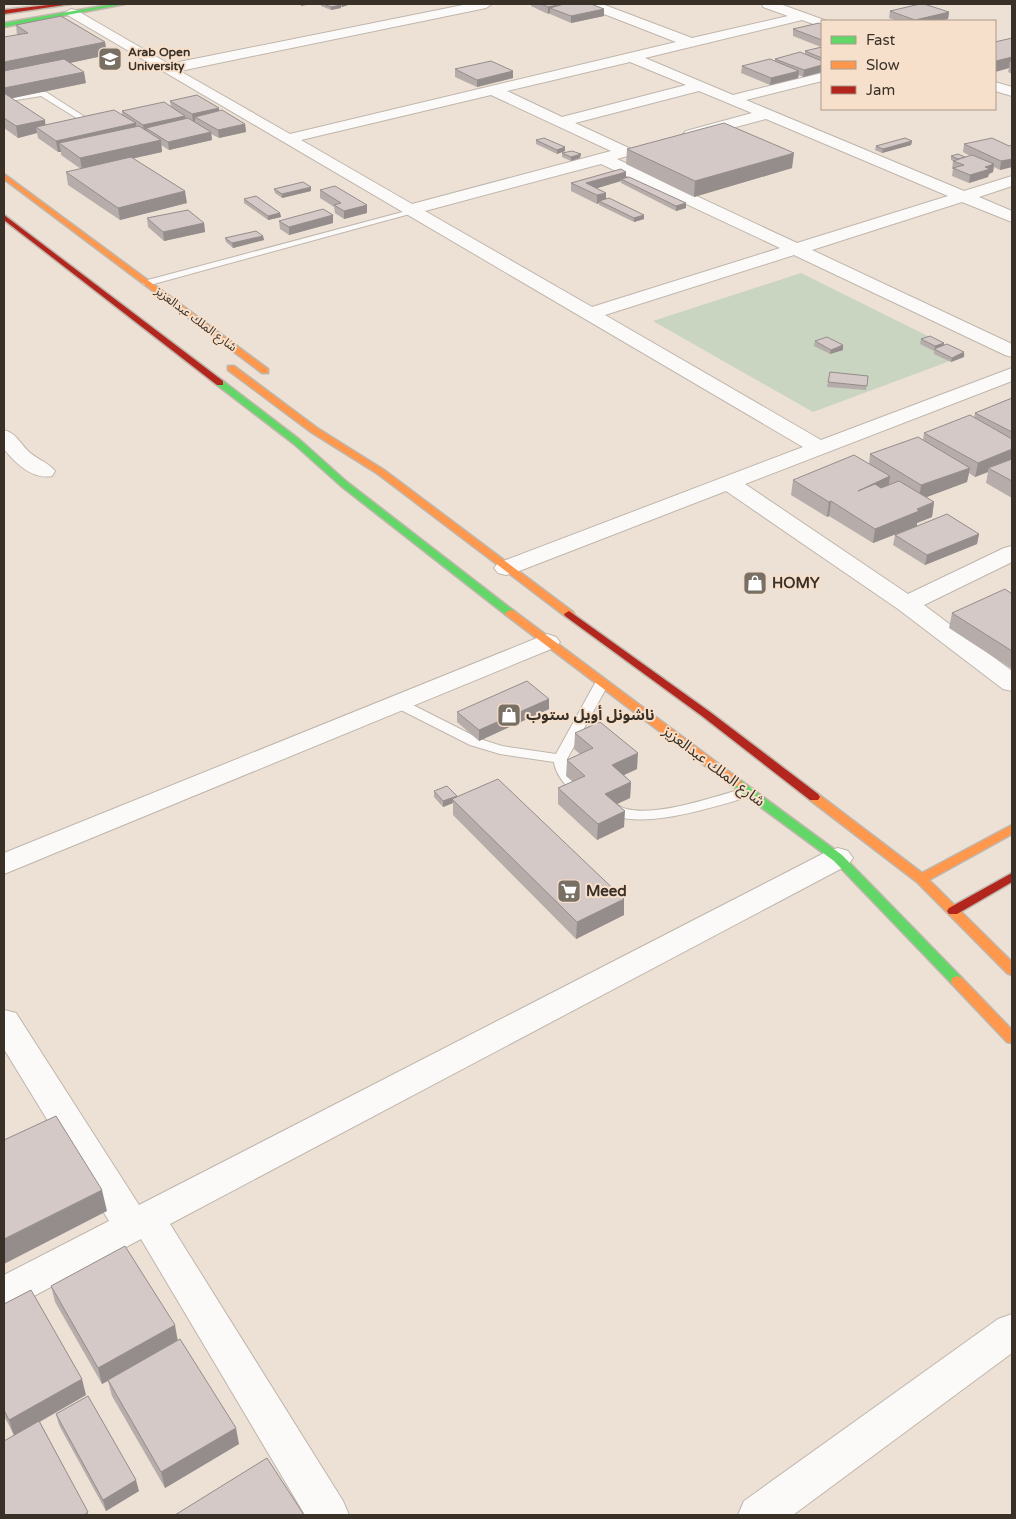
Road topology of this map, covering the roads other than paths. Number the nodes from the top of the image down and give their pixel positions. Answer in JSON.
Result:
{"nodes":[{"id":1,"x":16,"y":4,"type":"edge"},
{"id":2,"x":122,"y":4,"type":"edge"},
{"id":3,"x":486,"y":4,"type":"edge"},
{"id":4,"x":591,"y":4,"type":"edge"},
{"id":5,"x":768,"y":4,"type":"edge"},
{"id":6,"x":4,"y":5,"type":"edge"},
{"id":7,"x":70,"y":8,"type":"edge"},
{"id":8,"x":4,"y":12,"type":"edge"},
{"id":9,"x":802,"y":16,"type":"junction"},
{"id":10,"x":821,"y":23,"type":"edge"},
{"id":11,"x":4,"y":25,"type":"edge"},
{"id":12,"x":691,"y":43,"type":"junction"},
{"id":13,"x":632,"y":57,"type":"junction"},
{"id":14,"x":167,"y":69,"type":"junction"},
{"id":15,"x":821,"y":77,"type":"edge"},
{"id":16,"x":701,"y":86,"type":"junction"},
{"id":17,"x":996,"y":86,"type":"edge"},
{"id":18,"x":493,"y":90,"type":"junction"},
{"id":19,"x":1012,"y":92,"type":"edge"},
{"id":20,"x":6,"y":100,"type":"edge"},
{"id":21,"x":732,"y":100,"type":"junction"},
{"id":22,"x":16,"y":104,"type":"edge"},
{"id":23,"x":767,"y":114,"type":"junction"},
{"id":24,"x":81,"y":117,"type":"edge"},
{"id":25,"x":560,"y":122,"type":"junction"},
{"id":26,"x":287,"y":139,"type":"junction"},
{"id":27,"x":672,"y":139,"type":"edge"},
{"id":28,"x":644,"y":147,"type":"edge"},
{"id":29,"x":625,"y":152,"type":"junction"},
{"id":30,"x":602,"y":158,"type":"junction"},
{"id":31,"x":4,"y":176,"type":"edge"},
{"id":32,"x":1012,"y":181,"type":"edge"},
{"id":33,"x":963,"y":197,"type":"junction"},
{"id":34,"x":411,"y":211,"type":"junction"},
{"id":35,"x":4,"y":217,"type":"edge"},
{"id":36,"x":1012,"y":217,"type":"edge"},
{"id":37,"x":796,"y":249,"type":"junction"},
{"id":38,"x":148,"y":283,"type":"junction"},
{"id":39,"x":590,"y":314,"type":"junction"},
{"id":40,"x":1012,"y":351,"type":"edge"},
{"id":41,"x":221,"y":360,"type":"dead end"},
{"id":42,"x":1012,"y":374,"type":"edge"},
{"id":43,"x":273,"y":377,"type":"dead end"},
{"id":44,"x":4,"y":436,"type":"edge"},
{"id":45,"x":347,"y":438,"type":"dead end"},
{"id":46,"x":820,"y":448,"type":"junction"},
{"id":47,"x":295,"y":457,"type":"dead end"},
{"id":48,"x":44,"y":471,"type":"dead end"},
{"id":49,"x":381,"y":472,"type":"junction"},
{"id":50,"x":728,"y":483,"type":"junction"},
{"id":51,"x":344,"y":484,"type":"junction"},
{"id":52,"x":1012,"y":553,"type":"edge"},
{"id":53,"x":506,"y":568,"type":"junction"},
{"id":54,"x":907,"y":604,"type":"junction"},
{"id":55,"x":548,"y":642,"type":"junction"},
{"id":56,"x":602,"y":683,"type":"junction"},
{"id":57,"x":1012,"y":683,"type":"edge"},
{"id":58,"x":398,"y":703,"type":"junction"},
{"id":59,"x":560,"y":759,"type":"junction"},
{"id":60,"x":749,"y":792,"type":"junction"},
{"id":61,"x":1012,"y":829,"type":"edge"},
{"id":62,"x":838,"y":858,"type":"junction"},
{"id":63,"x":4,"y":864,"type":"edge"},
{"id":64,"x":1012,"y":877,"type":"edge"},
{"id":65,"x":921,"y":879,"type":"junction"},
{"id":66,"x":953,"y":911,"type":"junction"},
{"id":67,"x":1012,"y":970,"type":"edge"},
{"id":68,"x":4,"y":1022,"type":"edge"},
{"id":69,"x":1012,"y":1038,"type":"edge"},
{"id":70,"x":13,"y":1057,"type":"edge"},
{"id":71,"x":140,"y":1222,"type":"junction"},
{"id":72,"x":4,"y":1293,"type":"edge"},
{"id":73,"x":1012,"y":1331,"type":"edge"},
{"id":74,"x":328,"y":1515,"type":"edge"},
{"id":75,"x":759,"y":1515,"type":"edge"}],
"edges":[{"from":1,"to":6,"type":"street"},
{"from":2,"to":7,"type":"street"},
{"from":3,"to":14,"type":"street"},
{"from":4,"to":12,"type":"street"},
{"from":5,"to":9,"type":"street"},
{"from":7,"to":8,"type":"street"},
{"from":7,"to":11,"type":"street"},
{"from":7,"to":14,"type":"street"},
{"from":9,"to":10,"type":"street"},
{"from":9,"to":12,"type":"street"},
{"from":12,"to":13,"type":"street"},
{"from":13,"to":16,"type":"street"},
{"from":13,"to":18,"type":"street"},
{"from":14,"to":26,"type":"street"},
{"from":15,"to":21,"type":"street"},
{"from":16,"to":21,"type":"street"},
{"from":16,"to":25,"type":"street"},
{"from":17,"to":19,"type":"street"},
{"from":18,"to":25,"type":"street"},
{"from":18,"to":26,"type":"street"},
{"from":20,"to":22,"type":"lane"},
{"from":20,"to":24,"type":"lane"},
{"from":21,"to":23,"type":"street"},
{"from":23,"to":27,"type":"street"},
{"from":23,"to":33,"type":"street"},
{"from":25,"to":29,"type":"street"},
{"from":26,"to":34,"type":"street"},
{"from":28,"to":29,"type":"street"},
{"from":29,"to":30,"type":"street"},
{"from":30,"to":34,"type":"street"},
{"from":30,"to":37,"type":"street"},
{"from":31,"to":38,"type":"street","name":"شارع الملك عبدالعزيز"},
{"from":32,"to":33,"type":"street"},
{"from":33,"to":36,"type":"street"},
{"from":33,"to":37,"type":"street"},
{"from":34,"to":38,"type":"lane"},
{"from":34,"to":39,"type":"street"},
{"from":35,"to":51,"type":"street","name":"شارع الملك عبدالعزيز"},
{"from":37,"to":39,"type":"street"},
{"from":37,"to":40,"type":"street"},
{"from":38,"to":43,"type":"street","name":"شارع الملك عبدالعزيز"},
{"from":39,"to":46,"type":"street"},
{"from":41,"to":49,"type":"street","name":"شارع الملك عبدالعزيز"},
{"from":42,"to":46,"type":"street"},
{"from":44,"to":48,"type":"street"},
{"from":45,"to":49,"type":"street","name":"شارع الملك عبدالعزيز"},
{"from":46,"to":50,"type":"street"},
{"from":47,"to":51,"type":"street","name":"شارع الملك عبدالعزيز"},
{"from":49,"to":53,"type":"street","name":"شارع الملك عبدالعزيز"},
{"from":50,"to":53,"type":"street"},
{"from":50,"to":54,"type":"street"},
{"from":51,"to":55,"type":"street","name":"شارع الملك عبدالعزيز"},
{"from":52,"to":54,"type":"street"},
{"from":53,"to":65,"type":"street","name":"شارع الملك عبدالعزيز"},
{"from":54,"to":57,"type":"street"},
{"from":55,"to":56,"type":"street","name":"شارع الملك عبدالعزيز"},
{"from":55,"to":58,"type":"street"},
{"from":56,"to":59,"type":"lane"},
{"from":56,"to":60,"type":"street","name":"شارع الملك عبدالعزيز"},
{"from":58,"to":59,"type":"lane"},
{"from":58,"to":63,"type":"street"},
{"from":59,"to":60,"type":"lane"},
{"from":60,"to":62,"type":"street","name":"شارع الملك عبدالعزيز"},
{"from":61,"to":65,"type":"street"},
{"from":62,"to":69,"type":"street","name":"شارع الملك عبدالعزيز"},
{"from":62,"to":71,"type":"street"},
{"from":64,"to":66,"type":"street"},
{"from":65,"to":66,"type":"street","name":"شارع الملك عبدالعزيز"},
{"from":66,"to":67,"type":"street","name":"شارع الملك عبدالعزيز"},
{"from":68,"to":70,"type":"street"},
{"from":70,"to":71,"type":"street"},
{"from":71,"to":72,"type":"street"},
{"from":71,"to":74,"type":"street"},
{"from":73,"to":75,"type":"street"}]}
